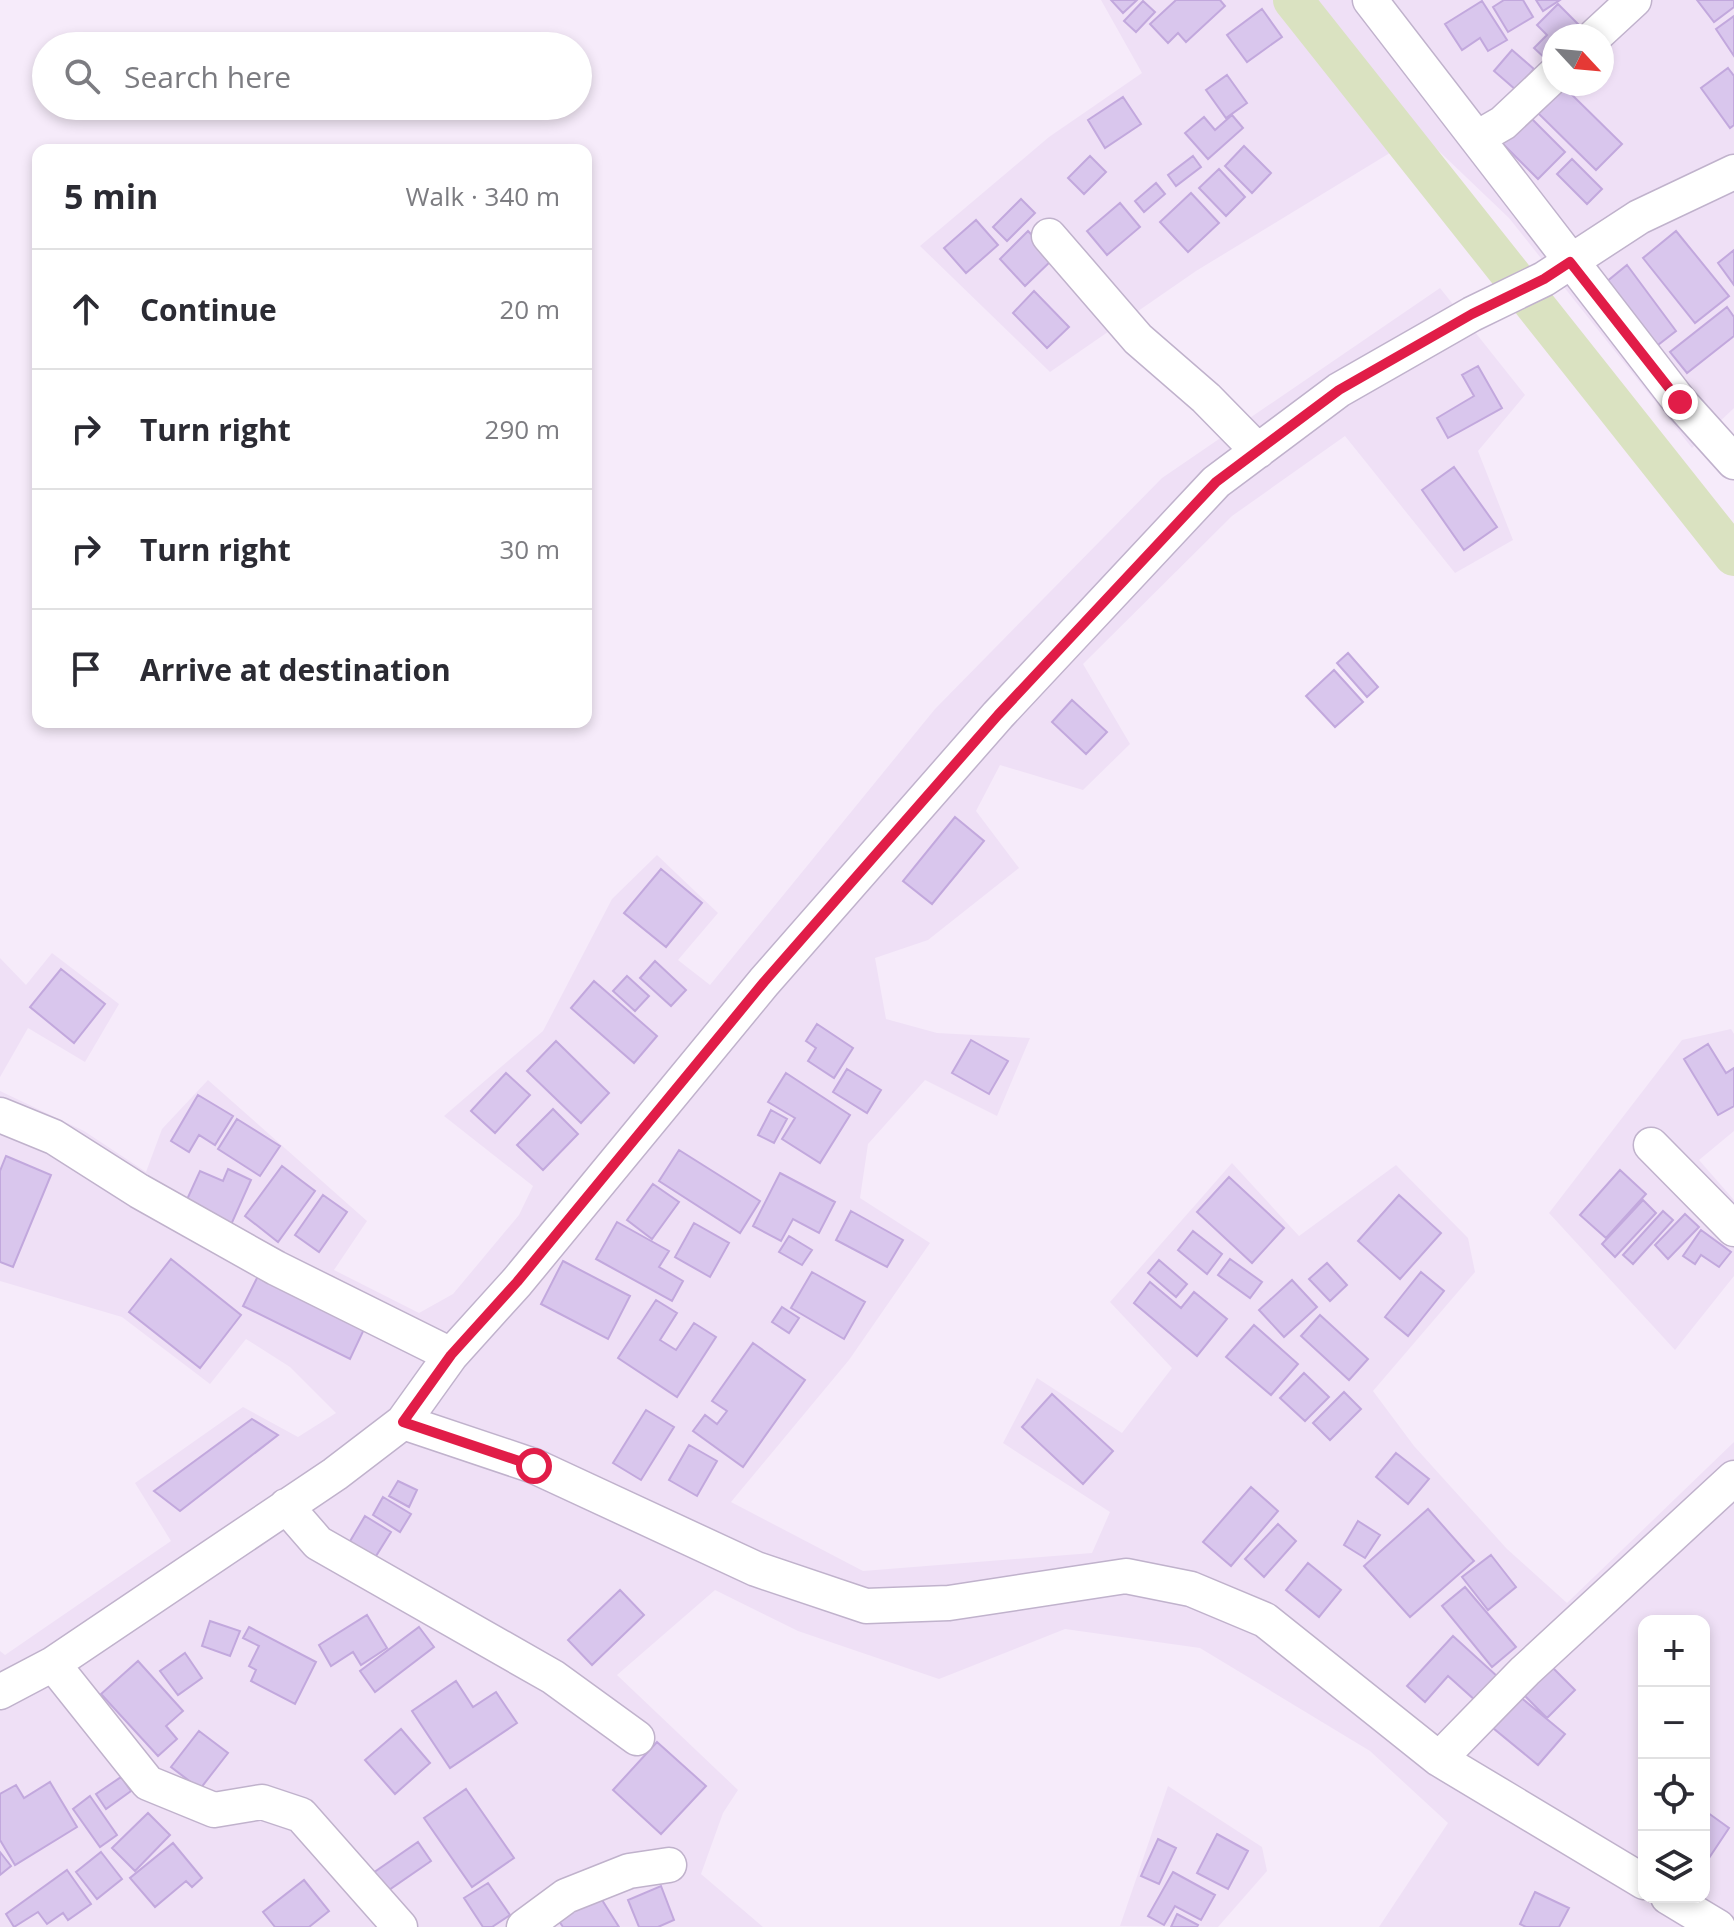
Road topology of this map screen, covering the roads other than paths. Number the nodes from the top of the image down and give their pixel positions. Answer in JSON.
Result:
{"nodes":[{"id":1,"x":1370,"y":0,"type":"edge"},
{"id":2,"x":1634,"y":0,"type":"edge"},
{"id":3,"x":1608,"y":24,"type":"edge"},
{"id":4,"x":1542,"y":86,"type":"edge"},
{"id":5,"x":1477,"y":138,"type":"junction"},
{"id":6,"x":1734,"y":172,"type":"edge"},
{"id":7,"x":1049,"y":236,"type":"dead end"},
{"id":8,"x":1557,"y":270,"type":"junction"},
{"id":9,"x":1258,"y":451,"type":"junction"},
{"id":10,"x":1734,"y":462,"type":"edge"},
{"id":11,"x":0,"y":1115,"type":"edge"},
{"id":12,"x":1651,"y":1145,"type":"dead end"},
{"id":13,"x":1734,"y":1229,"type":"edge"},
{"id":14,"x":451,"y":1355,"type":"junction"},
{"id":15,"x":403,"y":1422,"type":"junction"},
{"id":16,"x":1734,"y":1478,"type":"edge"},
{"id":17,"x":286,"y":1506,"type":"junction"},
{"id":18,"x":53,"y":1664,"type":"junction"},
{"id":19,"x":0,"y":1692,"type":"edge"},
{"id":20,"x":637,"y":1738,"type":"dead end"},
{"id":21,"x":1439,"y":1759,"type":"junction"},
{"id":22,"x":669,"y":1865,"type":"dead end"},
{"id":23,"x":1638,"y":1878,"type":"edge"},
{"id":24,"x":1678,"y":1903,"type":"edge"},
{"id":25,"x":400,"y":1927,"type":"edge"},
{"id":26,"x":524,"y":1927,"type":"edge"},
{"id":27,"x":1718,"y":1927,"type":"edge"}],
"edges":[{"from":1,"to":5,"type":"street"},
{"from":2,"to":3,"type":"street"},
{"from":4,"to":5,"type":"street"},
{"from":5,"to":8,"type":"street"},
{"from":6,"to":8,"type":"street"},
{"from":7,"to":9,"type":"street"},
{"from":8,"to":9,"type":"street"},
{"from":8,"to":10,"type":"street"},
{"from":9,"to":14,"type":"street"},
{"from":11,"to":14,"type":"street"},
{"from":12,"to":13,"type":"street"},
{"from":14,"to":15,"type":"street"},
{"from":15,"to":17,"type":"street"},
{"from":15,"to":21,"type":"street"},
{"from":16,"to":21,"type":"street"},
{"from":17,"to":18,"type":"street"},
{"from":17,"to":20,"type":"street"},
{"from":18,"to":19,"type":"street"},
{"from":18,"to":25,"type":"street"},
{"from":21,"to":23,"type":"street"},
{"from":22,"to":26,"type":"street"},
{"from":24,"to":27,"type":"street"}]}
